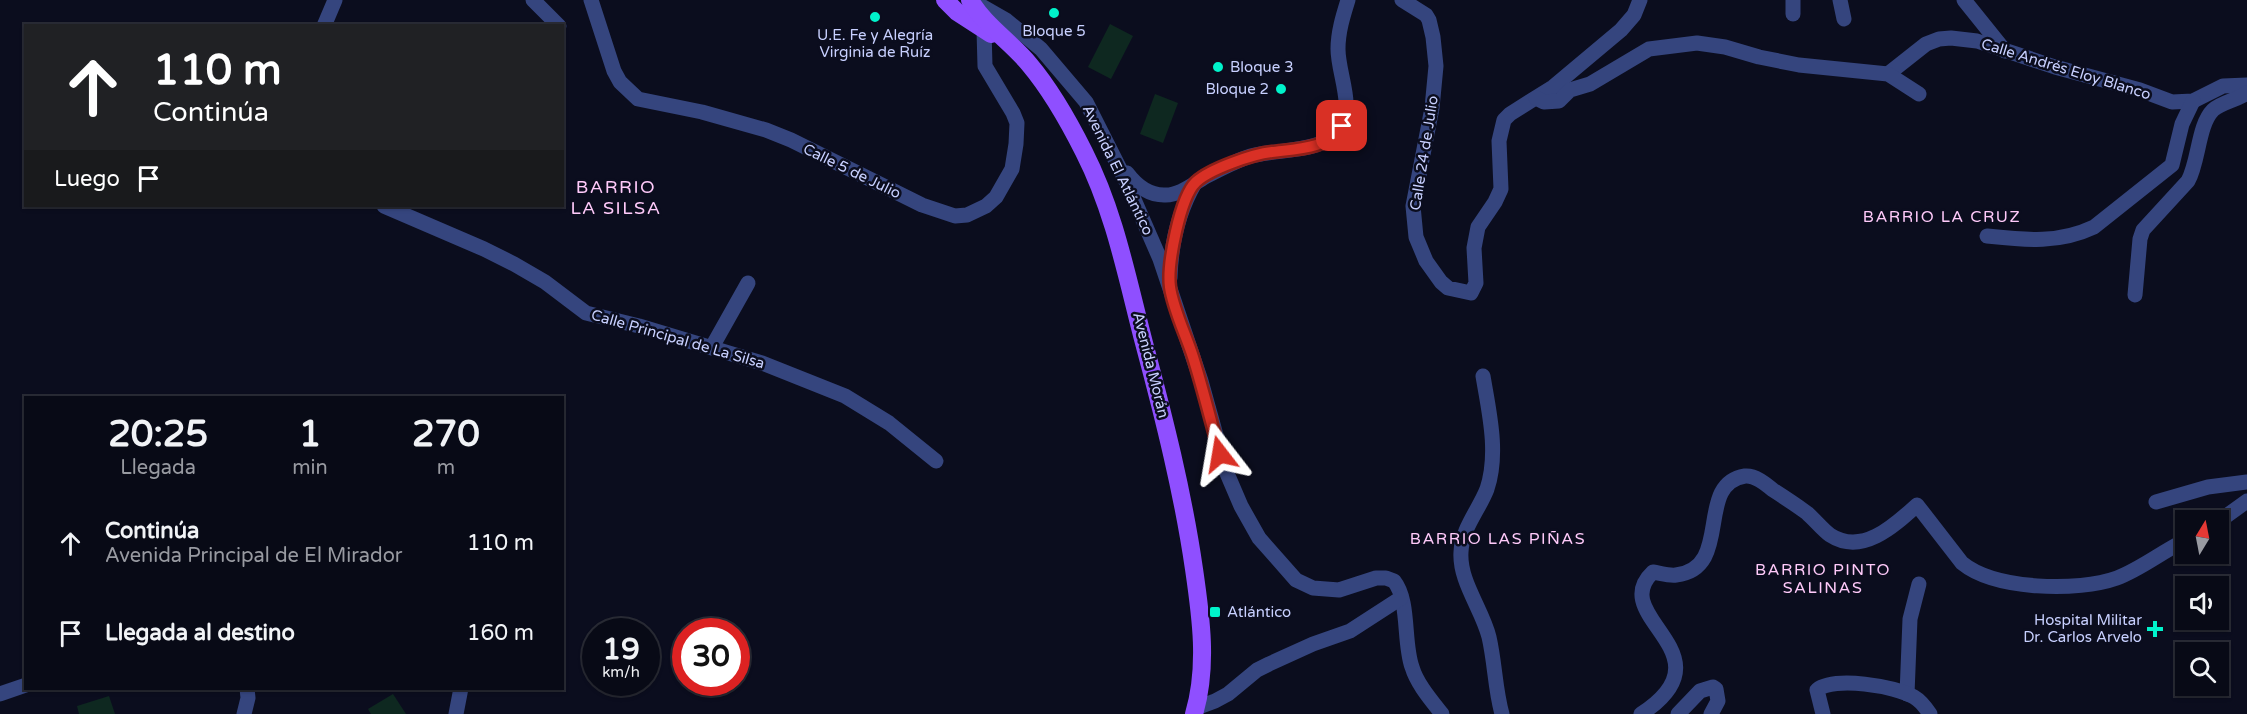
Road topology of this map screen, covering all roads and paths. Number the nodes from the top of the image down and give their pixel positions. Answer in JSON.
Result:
{"nodes":[{"id":1,"x":335,"y":0,"type":"edge"},
{"id":2,"x":533,"y":0,"type":"edge"},
{"id":3,"x":591,"y":0,"type":"edge"},
{"id":4,"x":945,"y":0,"type":"edge"},
{"id":5,"x":971,"y":0,"type":"edge"},
{"id":6,"x":994,"y":0,"type":"edge"},
{"id":7,"x":1402,"y":0,"type":"edge"},
{"id":8,"x":1640,"y":0,"type":"edge"},
{"id":9,"x":1840,"y":0,"type":"edge"},
{"id":10,"x":1964,"y":0,"type":"edge"},
{"id":11,"x":1350,"y":2,"type":"edge"},
{"id":12,"x":1424,"y":7,"type":"edge"},
{"id":13,"x":1844,"y":19,"type":"dead end"},
{"id":14,"x":1006,"y":20,"type":"junction"},
{"id":15,"x":325,"y":24,"type":"edge"},
{"id":16,"x":557,"y":24,"type":"edge"},
{"id":17,"x":984,"y":30,"type":"junction"},
{"id":18,"x":1011,"y":45,"type":"junction"},
{"id":19,"x":2005,"y":51,"type":"junction"},
{"id":20,"x":1888,"y":74,"type":"junction"},
{"id":21,"x":2247,"y":85,"type":"edge"},
{"id":22,"x":2247,"y":93,"type":"edge"},
{"id":23,"x":1918,"y":94,"type":"dead end"},
{"id":24,"x":1536,"y":98,"type":"junction"},
{"id":25,"x":2193,"y":101,"type":"junction"},
{"id":26,"x":1112,"y":151,"type":"junction"},
{"id":27,"x":1196,"y":182,"type":"junction"},
{"id":28,"x":386,"y":207,"type":"edge"},
{"id":29,"x":1987,"y":236,"type":"dead end"},
{"id":30,"x":748,"y":283,"type":"dead end"},
{"id":31,"x":1170,"y":287,"type":"junction"},
{"id":32,"x":2135,"y":295,"type":"dead end"},
{"id":33,"x":712,"y":347,"type":"junction"},
{"id":34,"x":1482,"y":376,"type":"dead end"},
{"id":35,"x":936,"y":461,"type":"dead end"},
{"id":36,"x":2247,"y":482,"type":"edge"},
{"id":37,"x":2247,"y":501,"type":"edge"},
{"id":38,"x":2156,"y":502,"type":"dead end"},
{"id":39,"x":2229,"y":514,"type":"edge"},
{"id":40,"x":2175,"y":546,"type":"edge"},
{"id":41,"x":1919,"y":584,"type":"dead end"},
{"id":42,"x":1401,"y":598,"type":"junction"},
{"id":43,"x":24,"y":686,"type":"edge"},
{"id":44,"x":248,"y":690,"type":"edge"},
{"id":45,"x":461,"y":690,"type":"edge"},
{"id":46,"x":0,"y":694,"type":"edge"},
{"id":47,"x":1907,"y":694,"type":"junction"},
{"id":48,"x":1195,"y":711,"type":"edge"},
{"id":49,"x":244,"y":714,"type":"edge"},
{"id":50,"x":456,"y":714,"type":"edge"},
{"id":51,"x":1442,"y":714,"type":"edge"},
{"id":52,"x":1502,"y":714,"type":"edge"},
{"id":53,"x":1641,"y":714,"type":"edge"},
{"id":54,"x":1678,"y":714,"type":"edge"},
{"id":55,"x":1711,"y":714,"type":"edge"},
{"id":56,"x":1823,"y":714,"type":"edge"},
{"id":57,"x":1930,"y":714,"type":"edge"}],
"edges":[{"from":1,"to":15,"type":"street"},
{"from":2,"to":16,"type":"street"},
{"from":3,"to":17,"type":"street","name":"Calle 5 de Julio"},
{"from":4,"to":17,"type":"main road","name":"Avenida Morán"},
{"from":5,"to":14,"type":"street","name":"Avenida El Atlántico"},
{"from":5,"to":18,"type":"main road","name":"Avenida Morán"},
{"from":6,"to":14,"type":"street"},
{"from":7,"to":12,"type":"street","name":"Calle 24 de Julio"},
{"from":8,"to":24,"type":"street","name":"Calle 24 de Julio"},
{"from":9,"to":13,"type":"street"},
{"from":10,"to":19,"type":"street"},
{"from":11,"to":27,"type":"street"},
{"from":12,"to":24,"type":"street","name":"Calle 24 de Julio"},
{"from":14,"to":26,"type":"street","name":"Avenida El Atlántico"},
{"from":17,"to":18,"type":"main road","name":"Avenida Morán"},
{"from":18,"to":48,"type":"main road","name":"Avenida Morán"},
{"from":19,"to":20,"type":"street","name":"Calle Andrés Eloy Blanco"},
{"from":19,"to":25,"type":"street","name":"Calle Andrés Eloy Blanco"},
{"from":20,"to":23,"type":"street"},
{"from":20,"to":24,"type":"street"},
{"from":21,"to":25,"type":"street"},
{"from":22,"to":32,"type":"street"},
{"from":25,"to":29,"type":"street"},
{"from":26,"to":27,"type":"street"},
{"from":26,"to":31,"type":"street","name":"Avenida El Atlántico"},
{"from":27,"to":31,"type":"street"},
{"from":28,"to":33,"type":"street","name":"Calle Principal de La Silsa"},
{"from":30,"to":33,"type":"street"},
{"from":31,"to":42,"type":"street","name":"Avenida El Atlántico"},
{"from":33,"to":35,"type":"street","name":"Calle Principal de La Silsa"},
{"from":34,"to":52,"type":"street"},
{"from":36,"to":38,"type":"street"},
{"from":37,"to":39,"type":"street"},
{"from":40,"to":53,"type":"street"},
{"from":41,"to":47,"type":"street"},
{"from":42,"to":48,"type":"street"},
{"from":42,"to":51,"type":"street"},
{"from":43,"to":46,"type":"street"},
{"from":44,"to":49,"type":"street"},
{"from":45,"to":50,"type":"street"},
{"from":47,"to":56,"type":"street"},
{"from":47,"to":57,"type":"street"},
{"from":54,"to":55,"type":"street"}]}
